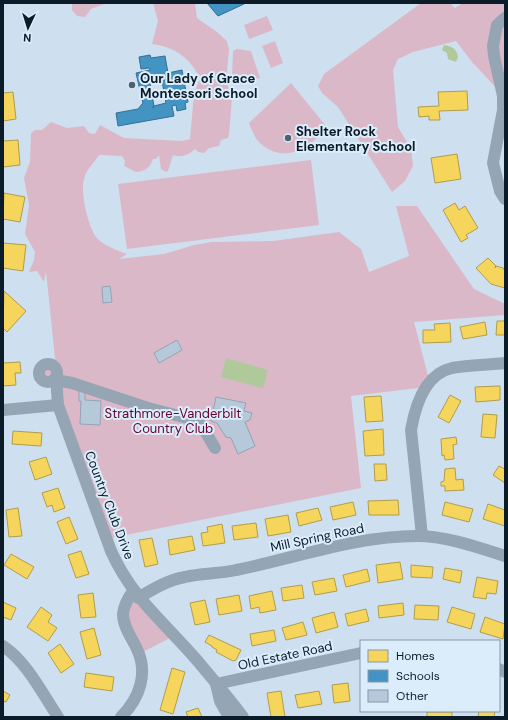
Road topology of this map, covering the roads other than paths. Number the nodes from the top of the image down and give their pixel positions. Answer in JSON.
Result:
{"nodes":[{"id":1,"x":505,"y":18,"type":"edge"},
{"id":2,"x":500,"y":35,"type":"edge"},
{"id":3,"x":505,"y":200,"type":"edge"},
{"id":4,"x":505,"y":363,"type":"edge"},
{"id":5,"x":58,"y":405,"type":"junction"},
{"id":6,"x":3,"y":410,"type":"edge"},
{"id":7,"x":215,"y":448,"type":"dead end"},
{"id":8,"x":422,"y":536,"type":"junction"},
{"id":9,"x":505,"y":556,"type":"edge"},
{"id":10,"x":136,"y":595,"type":"junction"},
{"id":11,"x":3,"y":646,"type":"edge"},
{"id":12,"x":360,"y":653,"type":"edge"},
{"id":13,"x":216,"y":684,"type":"junction"},
{"id":14,"x":58,"y":717,"type":"edge"},
{"id":15,"x":121,"y":717,"type":"edge"},
{"id":16,"x":229,"y":717,"type":"edge"},
{"id":17,"x":243,"y":717,"type":"edge"}],
"edges":[{"from":1,"to":2,"type":"street"},
{"from":2,"to":3,"type":"street"},
{"from":4,"to":8,"type":"street"},
{"from":5,"to":6,"type":"street"},
{"from":5,"to":7,"type":"street","name":"Country Club Drive"},
{"from":5,"to":10,"type":"street","name":"Country Club Drive"},
{"from":8,"to":9,"type":"street","name":"Mill Spring Road"},
{"from":8,"to":10,"type":"street","name":"Mill Spring Road"},
{"from":10,"to":13,"type":"street","name":"Country Club Drive"},
{"from":10,"to":15,"type":"street"},
{"from":11,"to":14,"type":"street"},
{"from":12,"to":13,"type":"street","name":"Old Estate Road"},
{"from":13,"to":16,"type":"street"},
{"from":13,"to":17,"type":"street","name":"Country Club Drive"}]}
